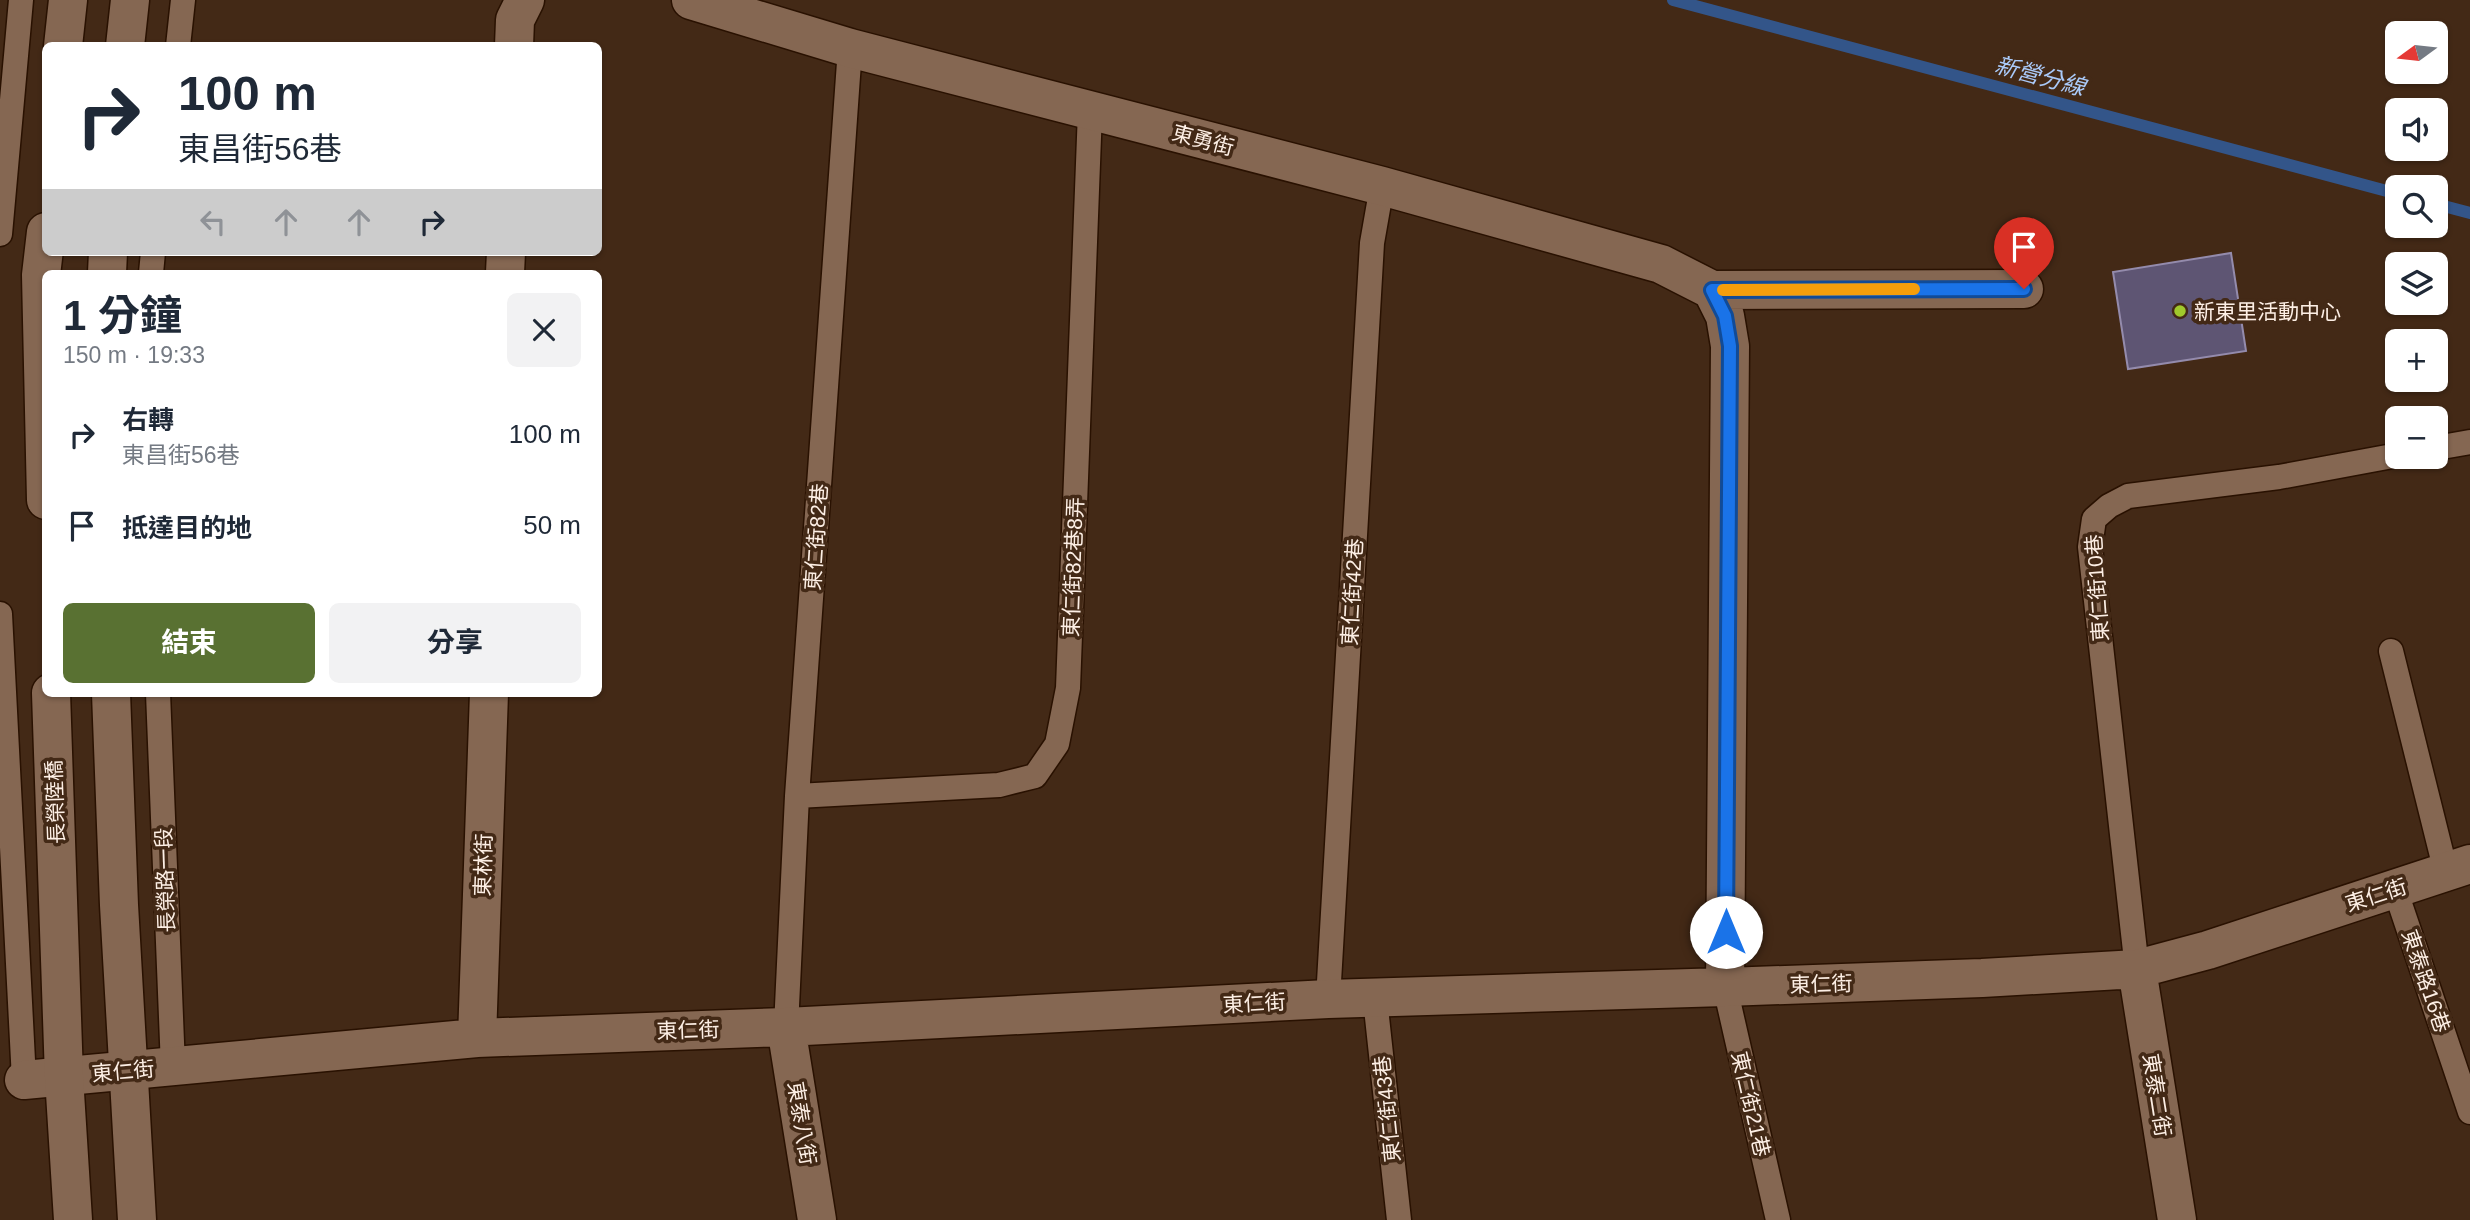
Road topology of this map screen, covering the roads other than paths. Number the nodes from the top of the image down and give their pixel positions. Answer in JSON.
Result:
{"nodes":[{"id":1,"x":21,"y":0,"type":"edge"},
{"id":2,"x":68,"y":0,"type":"edge"},
{"id":3,"x":130,"y":0,"type":"edge"},
{"id":4,"x":183,"y":0,"type":"edge"},
{"id":5,"x":525,"y":0,"type":"edge"},
{"id":6,"x":691,"y":0,"type":"edge"},
{"id":7,"x":63,"y":42,"type":"edge"},
{"id":8,"x":125,"y":42,"type":"edge"},
{"id":9,"x":178,"y":42,"type":"edge"},
{"id":10,"x":514,"y":42,"type":"edge"},
{"id":11,"x":850,"y":48,"type":"junction"},
{"id":12,"x":1090,"y":111,"type":"junction"},
{"id":13,"x":1382,"y":186,"type":"junction"},
{"id":14,"x":0,"y":234,"type":"edge"},
{"id":15,"x":43,"y":256,"type":"edge"},
{"id":16,"x":2024,"y":289,"type":"dead end"},
{"id":17,"x":1712,"y":290,"type":"junction"},
{"id":18,"x":42,"y":320,"type":"edge"},
{"id":19,"x":2470,"y":442,"type":"edge"},
{"id":20,"x":2448,"y":446,"type":"edge"},
{"id":21,"x":2385,"y":457,"type":"edge"},
{"id":22,"x":0,"y":614,"type":"edge"},
{"id":23,"x":2391,"y":650,"type":"dead end"},
{"id":24,"x":51,"y":697,"type":"edge"},
{"id":25,"x":111,"y":697,"type":"edge"},
{"id":26,"x":158,"y":697,"type":"edge"},
{"id":27,"x":489,"y":697,"type":"edge"},
{"id":28,"x":797,"y":796,"type":"junction"},
{"id":29,"x":2458,"y":868,"type":"edge"},
{"id":30,"x":2395,"y":889,"type":"junction"},
{"id":31,"x":2137,"y":970,"type":"junction"},
{"id":32,"x":1725,"y":988,"type":"junction"},
{"id":33,"x":1328,"y":999,"type":"junction"},
{"id":34,"x":1375,"y":999,"type":"junction"},
{"id":35,"x":786,"y":1027,"type":"junction"},
{"id":36,"x":477,"y":1038,"type":"junction"},
{"id":37,"x":173,"y":1067,"type":"junction"},
{"id":38,"x":127,"y":1071,"type":"junction"},
{"id":39,"x":64,"y":1077,"type":"junction"},
{"id":40,"x":24,"y":1080,"type":"joint"},
{"id":41,"x":2470,"y":1112,"type":"edge"},
{"id":42,"x":73,"y":1220,"type":"edge"},
{"id":43,"x":137,"y":1220,"type":"edge"},
{"id":44,"x":817,"y":1220,"type":"edge"},
{"id":45,"x":1399,"y":1220,"type":"edge"},
{"id":46,"x":1778,"y":1220,"type":"edge"},
{"id":47,"x":2177,"y":1220,"type":"edge"}],
"edges":[{"from":1,"to":14,"type":"lane"},
{"from":2,"to":7,"type":"street"},
{"from":3,"to":8,"type":"street"},
{"from":4,"to":9,"type":"lane"},
{"from":5,"to":10,"type":"street"},
{"from":6,"to":11,"type":"street","name":"東勇街"},
{"from":11,"to":12,"type":"street","name":"東勇街"},
{"from":11,"to":28,"type":"lane","name":"東仁街82巷"},
{"from":12,"to":13,"type":"street","name":"東勇街"},
{"from":12,"to":28,"type":"lane","name":"東仁街82巷8弄"},
{"from":13,"to":17,"type":"street","name":"東勇街"},
{"from":13,"to":33,"type":"lane","name":"東仁街42巷"},
{"from":15,"to":18,"type":"street"},
{"from":16,"to":17,"type":"street"},
{"from":17,"to":32,"type":"street"},
{"from":19,"to":20,"type":"lane"},
{"from":21,"to":31,"type":"lane","name":"東仁街10巷"},
{"from":22,"to":40,"type":"lane"},
{"from":23,"to":29,"type":"lane"},
{"from":24,"to":39,"type":"street","name":"長榮陸橋"},
{"from":25,"to":38,"type":"street"},
{"from":26,"to":37,"type":"lane","name":"長榮路一段"},
{"from":27,"to":36,"type":"street","name":"東林街"},
{"from":28,"to":35,"type":"lane","name":"東仁街82巷"},
{"from":29,"to":30,"type":"street","name":"東仁街"},
{"from":30,"to":31,"type":"street","name":"東仁街"},
{"from":30,"to":41,"type":"lane","name":"東泰路16巷"},
{"from":31,"to":32,"type":"street","name":"東仁街"},
{"from":31,"to":47,"type":"street","name":"東泰二街"},
{"from":32,"to":34,"type":"street","name":"東仁街"},
{"from":32,"to":46,"type":"lane","name":"東仁街21巷"},
{"from":33,"to":34,"type":"street","name":"東仁街"},
{"from":33,"to":35,"type":"street","name":"東仁街"},
{"from":34,"to":45,"type":"lane","name":"東仁街43巷"},
{"from":35,"to":36,"type":"street","name":"東仁街"},
{"from":35,"to":44,"type":"street","name":"東泰八街"},
{"from":36,"to":37,"type":"street","name":"東仁街"},
{"from":37,"to":38,"type":"street","name":"東仁街"},
{"from":38,"to":39,"type":"street","name":"東仁街"},
{"from":38,"to":43,"type":"street"},
{"from":39,"to":40,"type":"street","name":"東仁街"},
{"from":39,"to":42,"type":"street"}]}
